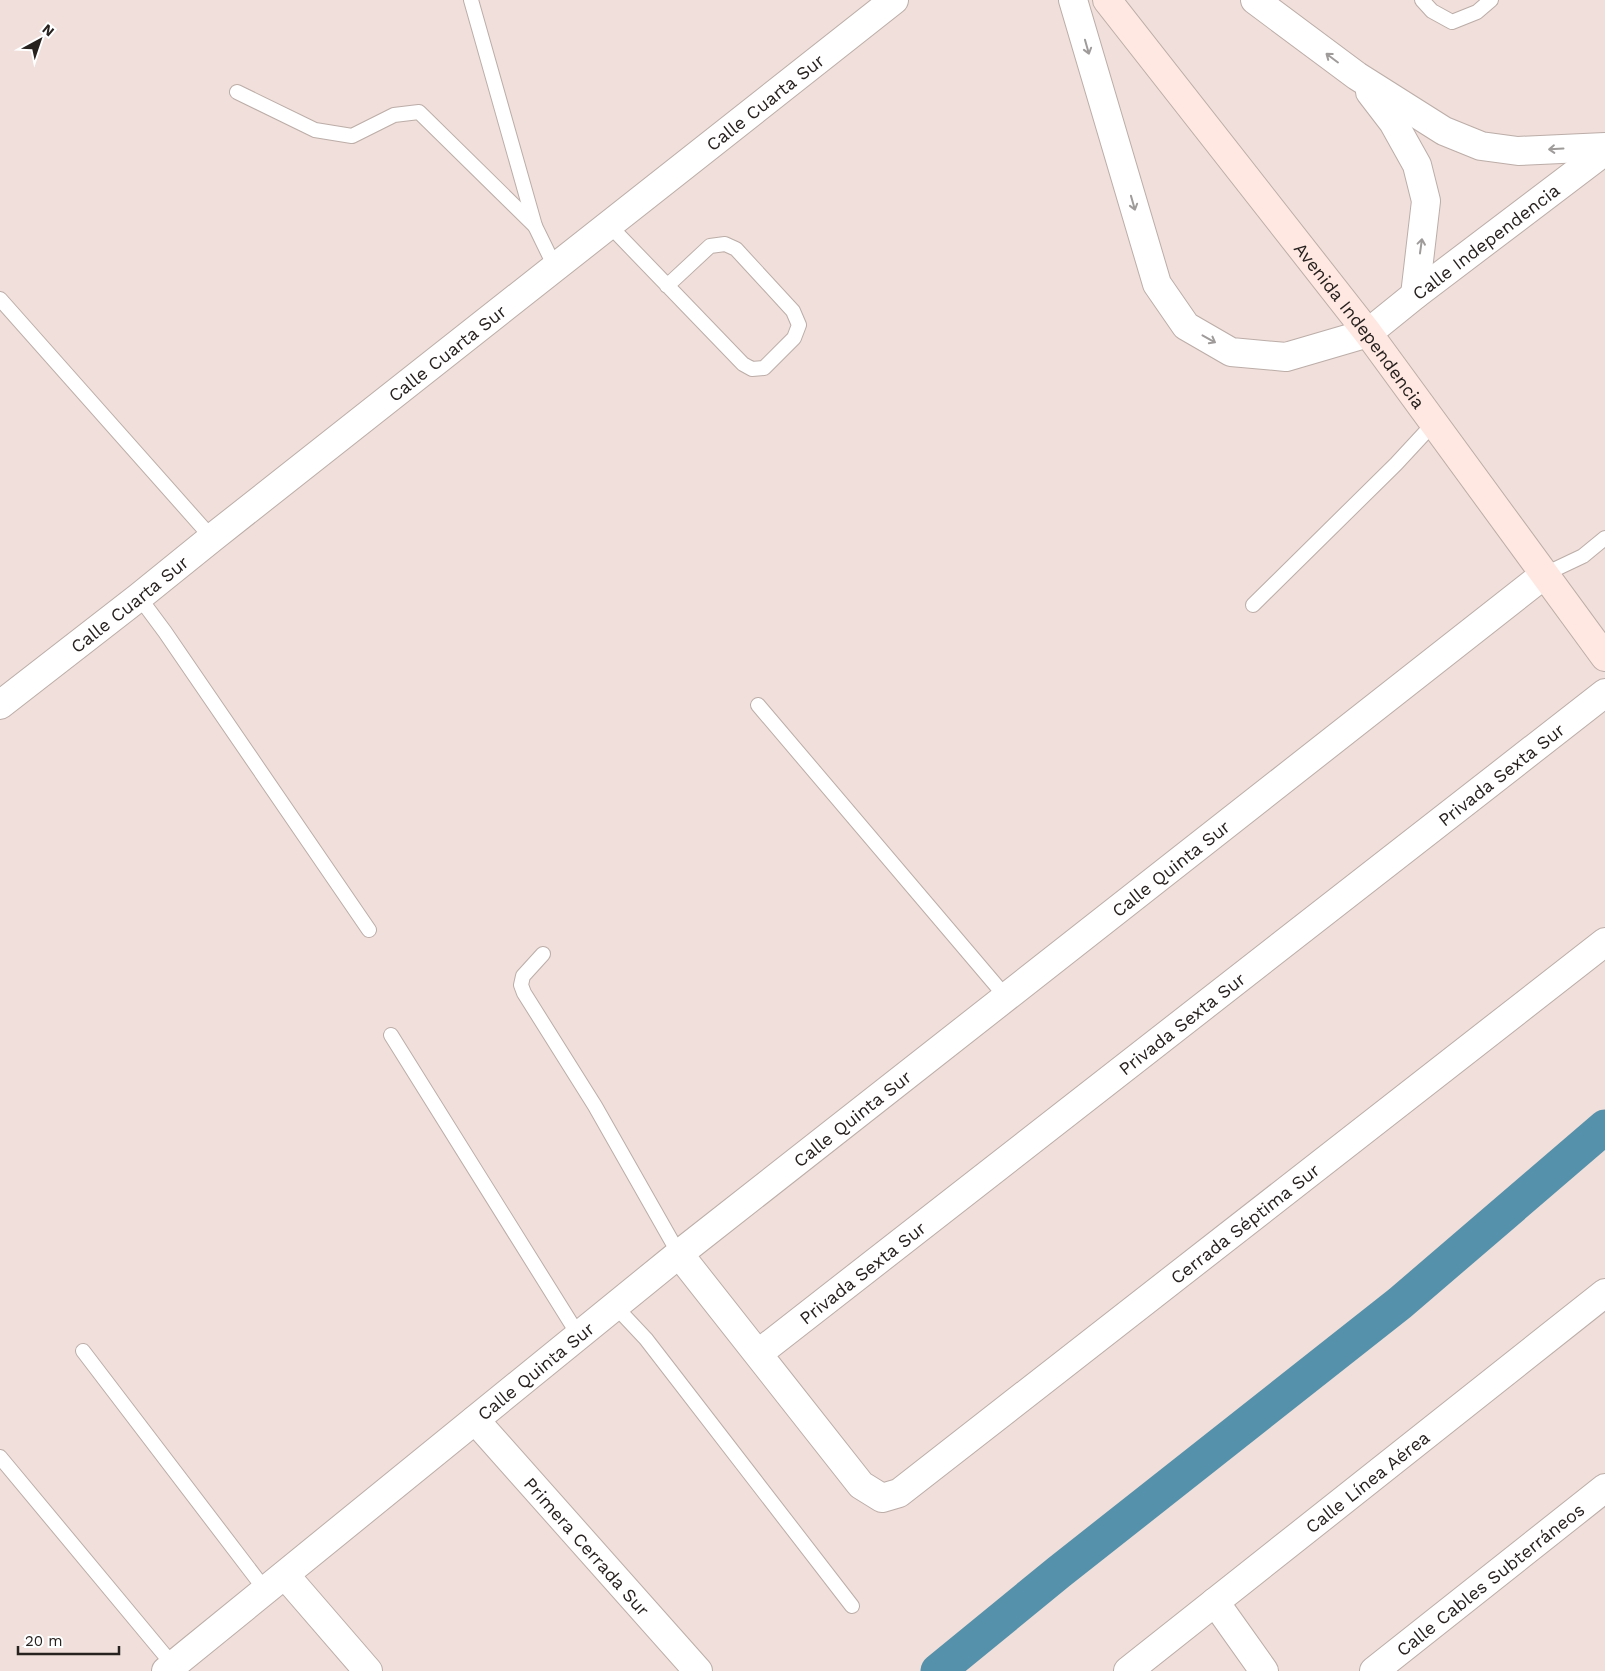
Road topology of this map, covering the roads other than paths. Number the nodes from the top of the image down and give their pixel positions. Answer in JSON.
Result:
{"nodes":[{"id":1,"x":471,"y":0,"type":"edge"},
{"id":2,"x":894,"y":0,"type":"edge"},
{"id":3,"x":1073,"y":0,"type":"edge"},
{"id":4,"x":1107,"y":0,"type":"edge"},
{"id":5,"x":1255,"y":0,"type":"edge"},
{"id":6,"x":1422,"y":0,"type":"edge"},
{"id":7,"x":1491,"y":0,"type":"edge"},
{"id":8,"x":1356,"y":76,"type":"junction"},
{"id":9,"x":238,"y":92,"type":"dead end"},
{"id":10,"x":1605,"y":147,"type":"edge"},
{"id":11,"x":1605,"y":151,"type":"edge"},
{"id":12,"x":609,"y":225,"type":"junction"},
{"id":13,"x":535,"y":226,"type":"junction"},
{"id":14,"x":555,"y":267,"type":"junction"},
{"id":15,"x":666,"y":286,"type":"junction"},
{"id":16,"x":1415,"y":295,"type":"junction"},
{"id":17,"x":0,"y":299,"type":"edge"},
{"id":18,"x":1368,"y":333,"type":"junction"},
{"id":19,"x":1434,"y":423,"type":"junction"},
{"id":20,"x":212,"y":538,"type":"junction"},
{"id":21,"x":1605,"y":538,"type":"edge"},
{"id":22,"x":1545,"y":574,"type":"junction"},
{"id":23,"x":139,"y":597,"type":"junction"},
{"id":24,"x":1253,"y":605,"type":"dead end"},
{"id":25,"x":1605,"y":658,"type":"edge"},
{"id":26,"x":1605,"y":693,"type":"edge"},
{"id":27,"x":758,"y":705,"type":"dead end"},
{"id":28,"x":0,"y":706,"type":"edge"},
{"id":29,"x":369,"y":930,"type":"dead end"},
{"id":30,"x":1605,"y":942,"type":"edge"},
{"id":31,"x":543,"y":954,"type":"dead end"},
{"id":32,"x":1006,"y":997,"type":"junction"},
{"id":33,"x":391,"y":1035,"type":"dead end"},
{"id":34,"x":679,"y":1254,"type":"junction"},
{"id":35,"x":1601,"y":1303,"type":"edge"},
{"id":36,"x":615,"y":1306,"type":"junction"},
{"id":37,"x":579,"y":1336,"type":"junction"},
{"id":38,"x":83,"y":1350,"type":"dead end"},
{"id":39,"x":759,"y":1353,"type":"junction"},
{"id":40,"x":476,"y":1420,"type":"junction"},
{"id":41,"x":0,"y":1458,"type":"edge"},
{"id":42,"x":1605,"y":1488,"type":"edge"},
{"id":43,"x":275,"y":1583,"type":"junction"},
{"id":44,"x":1215,"y":1602,"type":"junction"},
{"id":45,"x":852,"y":1606,"type":"dead end"},
{"id":46,"x":170,"y":1668,"type":"edge"},
{"id":47,"x":368,"y":1671,"type":"edge"},
{"id":48,"x":698,"y":1671,"type":"edge"},
{"id":49,"x":1128,"y":1671,"type":"edge"},
{"id":50,"x":1264,"y":1671,"type":"edge"},
{"id":51,"x":1374,"y":1671,"type":"edge"}],
"edges":[{"from":1,"to":13,"type":"lane"},
{"from":2,"to":12,"type":"street","name":"Calle Cuarta Sur"},
{"from":3,"to":18,"type":"street","one_way":true},
{"from":4,"to":18,"type":"main road","name":"Avenida Independencia"},
{"from":8,"to":5,"type":"street","one_way":true},
{"from":6,"to":7,"type":"lane"},
{"from":10,"to":8,"type":"street","one_way":true},
{"from":16,"to":8,"type":"street","one_way":true},
{"from":9,"to":13,"type":"lane"},
{"from":11,"to":16,"type":"street","name":"Calle Independencia"},
{"from":12,"to":14,"type":"street","name":"Calle Cuarta Sur"},
{"from":12,"to":15,"type":"lane"},
{"from":13,"to":14,"type":"lane"},
{"from":14,"to":20,"type":"street","name":"Calle Cuarta Sur"},
{"from":15,"to":15,"type":"lane"},
{"from":16,"to":18,"type":"street","name":"Calle Independencia"},
{"from":17,"to":20,"type":"lane"},
{"from":18,"to":19,"type":"main road","name":"Avenida Independencia"},
{"from":19,"to":22,"type":"main road","name":"Avenida Independencia"},
{"from":19,"to":24,"type":"lane"},
{"from":20,"to":23,"type":"street","name":"Calle Cuarta Sur"},
{"from":21,"to":22,"type":"lane"},
{"from":22,"to":25,"type":"main road","name":"Avenida Independencia"},
{"from":22,"to":32,"type":"street","name":"Calle Quinta Sur"},
{"from":23,"to":28,"type":"street","name":"Calle Cuarta Sur"},
{"from":23,"to":29,"type":"lane"},
{"from":26,"to":39,"type":"street","name":"Privada Sexta Sur"},
{"from":27,"to":32,"type":"lane"},
{"from":30,"to":39,"type":"street","name":"Cerrada Séptima Sur"},
{"from":31,"to":34,"type":"lane"},
{"from":32,"to":34,"type":"street","name":"Calle Quinta Sur"},
{"from":33,"to":37,"type":"lane"},
{"from":34,"to":36,"type":"street","name":"Calle Quinta Sur"},
{"from":34,"to":39,"type":"street"},
{"from":35,"to":44,"type":"street","name":"Calle Línea Aérea"},
{"from":36,"to":37,"type":"street","name":"Calle Quinta Sur"},
{"from":36,"to":45,"type":"lane"},
{"from":37,"to":40,"type":"street","name":"Calle Quinta Sur"},
{"from":38,"to":43,"type":"lane"},
{"from":40,"to":43,"type":"street","name":"Calle Quinta Sur"},
{"from":40,"to":48,"type":"street","name":"Primera Cerrada Sur"},
{"from":41,"to":46,"type":"lane"},
{"from":42,"to":51,"type":"street","name":"Calle Cables Subterráneos"},
{"from":43,"to":46,"type":"street","name":"Calle Quinta Sur"},
{"from":43,"to":47,"type":"street"},
{"from":44,"to":49,"type":"street","name":"Calle Línea Aérea"},
{"from":44,"to":50,"type":"street"}]}
